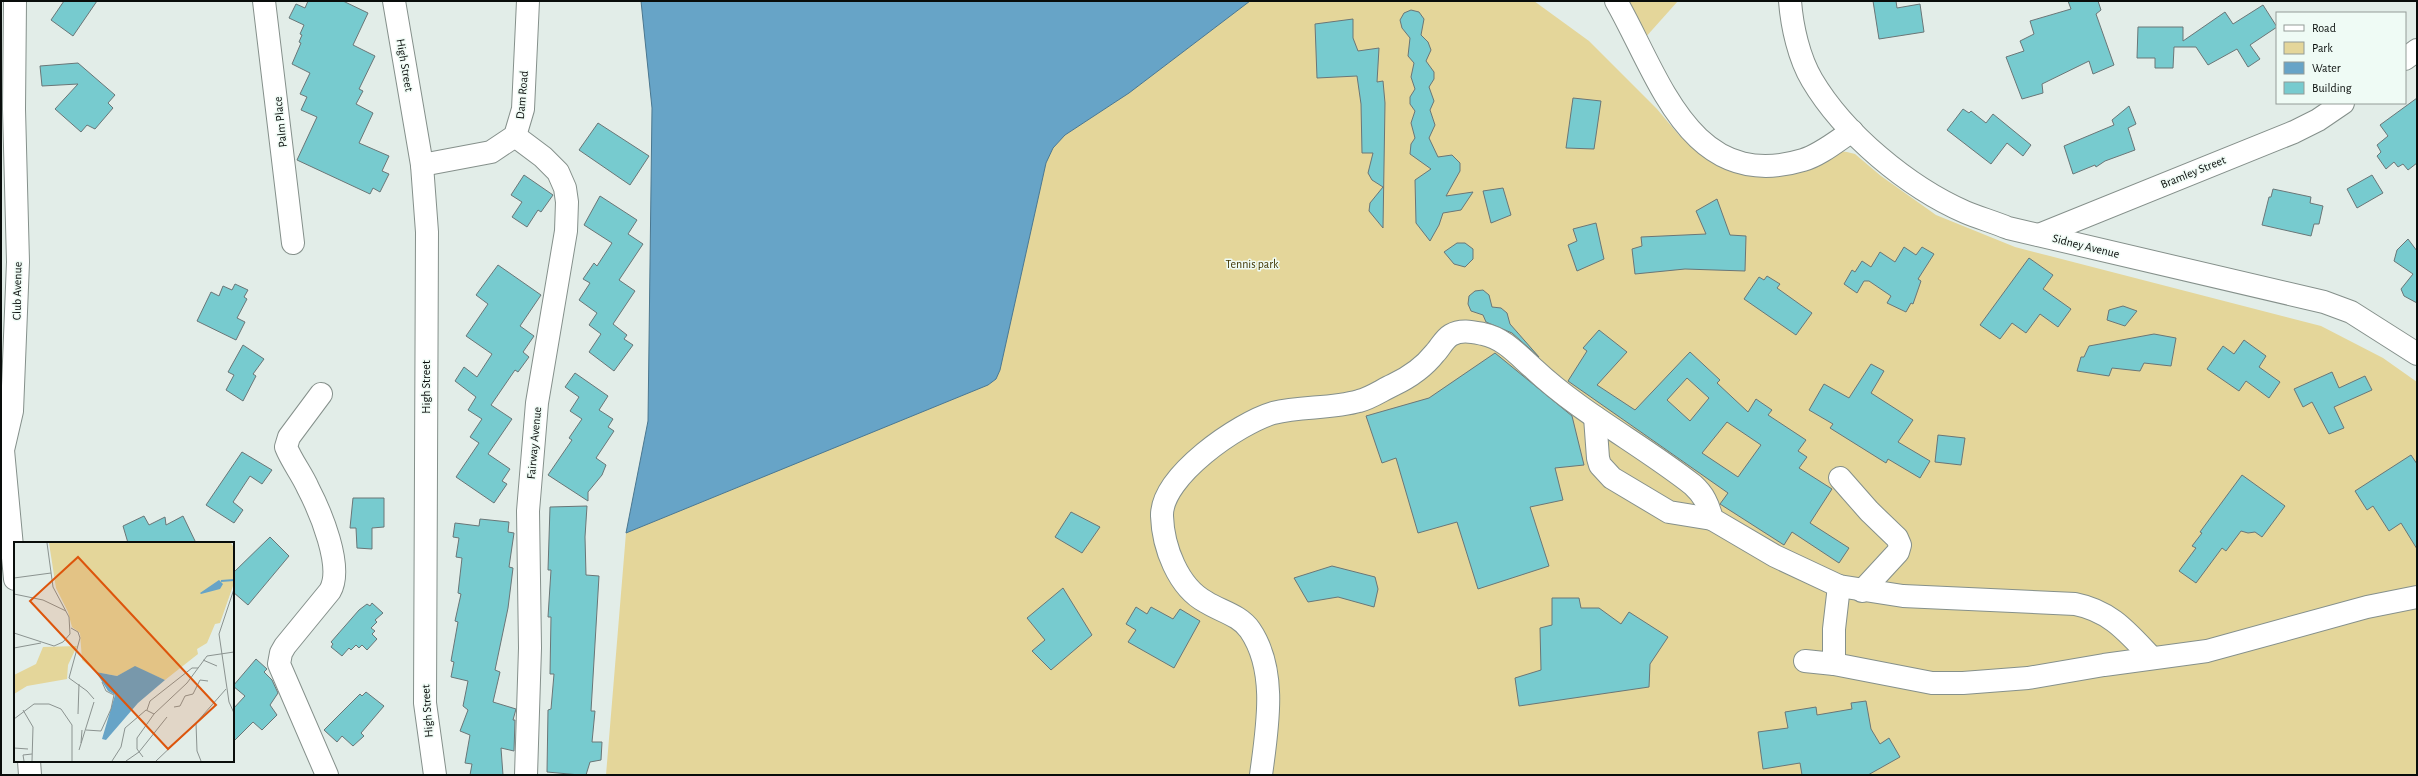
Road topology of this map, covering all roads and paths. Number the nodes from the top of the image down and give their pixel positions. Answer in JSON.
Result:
{"nodes":[{"id":1,"x":15,"y":1,"type":"edge"},
{"id":2,"x":264,"y":1,"type":"edge"},
{"id":3,"x":394,"y":1,"type":"edge"},
{"id":4,"x":528,"y":1,"type":"edge"},
{"id":5,"x":1616,"y":1,"type":"edge"},
{"id":6,"x":1790,"y":1,"type":"edge"},
{"id":7,"x":2417,"y":50,"type":"edge"},
{"id":8,"x":2406,"y":58,"type":"edge"},
{"id":9,"x":2342,"y":104,"type":"edge"},
{"id":10,"x":1852,"y":131,"type":"junction"},
{"id":11,"x":515,"y":136,"type":"junction"},
{"id":12,"x":422,"y":165,"type":"junction"},
{"id":13,"x":2039,"y":235,"type":"junction"},
{"id":14,"x":293,"y":243,"type":"dead end"},
{"id":15,"x":2417,"y":354,"type":"edge"},
{"id":16,"x":321,"y":394,"type":"dead end"},
{"id":17,"x":1595,"y":417,"type":"junction"},
{"id":18,"x":2,"y":450,"type":"edge"},
{"id":19,"x":1840,"y":478,"type":"dead end"},
{"id":20,"x":1712,"y":518,"type":"junction"},
{"id":21,"x":14,"y":569,"type":"edge"},
{"id":22,"x":1839,"y":586,"type":"junction"},
{"id":23,"x":1862,"y":591,"type":"junction"},
{"id":24,"x":2417,"y":597,"type":"edge"},
{"id":25,"x":2152,"y":658,"type":"junction"},
{"id":26,"x":1805,"y":661,"type":"dead end"},
{"id":27,"x":1834,"y":664,"type":"junction"},
{"id":28,"x":29,"y":762,"type":"edge"},
{"id":29,"x":30,"y":775,"type":"edge"},
{"id":30,"x":326,"y":775,"type":"edge"},
{"id":31,"x":435,"y":775,"type":"edge"},
{"id":32,"x":526,"y":775,"type":"edge"},
{"id":33,"x":1262,"y":775,"type":"edge"}],
"edges":[{"from":1,"to":18,"type":"street","name":"Club Avenue"},
{"from":2,"to":14,"type":"street","name":"Palm Place"},
{"from":3,"to":12,"type":"street","name":"High Street"},
{"from":4,"to":11,"type":"street","name":"Dam Road"},
{"from":5,"to":10,"type":"street"},
{"from":6,"to":10,"type":"street","name":"Sidney Avenue"},
{"from":7,"to":8,"type":"street"},
{"from":9,"to":13,"type":"street","name":"Bramley Street"},
{"from":10,"to":13,"type":"street","name":"Sidney Avenue"},
{"from":11,"to":12,"type":"street","name":"Dam Road"},
{"from":11,"to":32,"type":"street","name":"Fairway Avenue"},
{"from":12,"to":31,"type":"street","name":"High Street"},
{"from":13,"to":15,"type":"street","name":"Sidney Avenue"},
{"from":16,"to":30,"type":"street"},
{"from":17,"to":20,"type":"street"},
{"from":17,"to":20,"type":"street"},
{"from":17,"to":33,"type":"street"},
{"from":18,"to":21,"type":"street","name":"Club Avenue"},
{"from":19,"to":23,"type":"street"},
{"from":20,"to":22,"type":"street"},
{"from":22,"to":23,"type":"street"},
{"from":22,"to":27,"type":"street"},
{"from":23,"to":25,"type":"street"},
{"from":24,"to":25,"type":"street"},
{"from":25,"to":27,"type":"street"},
{"from":26,"to":27,"type":"street"},
{"from":28,"to":29,"type":"street"}]}
